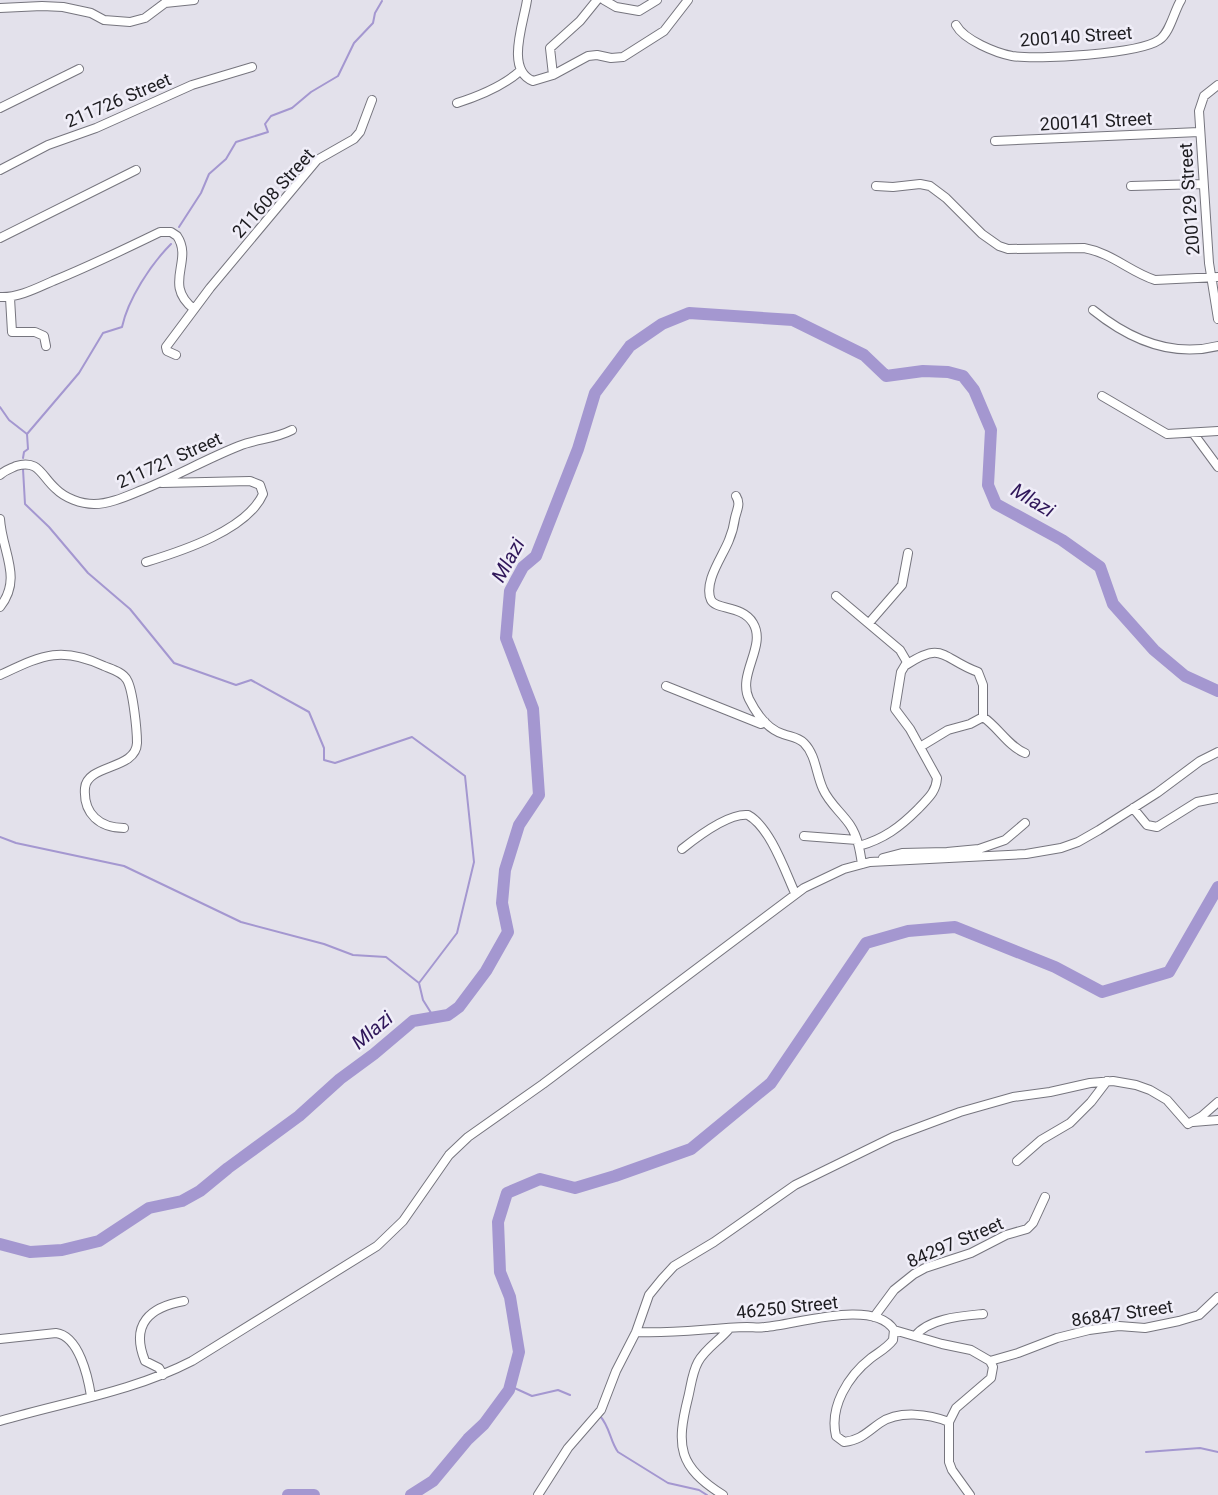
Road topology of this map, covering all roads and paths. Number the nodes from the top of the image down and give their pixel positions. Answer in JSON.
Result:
{"nodes":[{"id":1,"x":194,"y":0,"type":"edge"},
{"id":2,"x":527,"y":0,"type":"edge"},
{"id":3,"x":597,"y":0,"type":"edge"},
{"id":4,"x":604,"y":0,"type":"edge"},
{"id":5,"x":657,"y":0,"type":"edge"},
{"id":6,"x":688,"y":0,"type":"edge"},
{"id":7,"x":1181,"y":0,"type":"edge"},
{"id":8,"x":0,"y":9,"type":"edge"},
{"id":9,"x":956,"y":25,"type":"dead end"},
{"id":10,"x":252,"y":68,"type":"dead end"},
{"id":11,"x":79,"y":69,"type":"dead end"},
{"id":12,"x":520,"y":71,"type":"junction"},
{"id":13,"x":553,"y":75,"type":"junction"},
{"id":14,"x":1218,"y":85,"type":"edge"},
{"id":15,"x":372,"y":100,"type":"dead end"},
{"id":16,"x":457,"y":103,"type":"dead end"},
{"id":17,"x":0,"y":108,"type":"edge"},
{"id":18,"x":1199,"y":132,"type":"junction"},
{"id":19,"x":995,"y":141,"type":"dead end"},
{"id":20,"x":0,"y":170,"type":"edge"},
{"id":21,"x":136,"y":170,"type":"dead end"},
{"id":22,"x":1202,"y":184,"type":"junction"},
{"id":23,"x":876,"y":186,"type":"dead end"},
{"id":24,"x":1131,"y":186,"type":"dead end"},
{"id":25,"x":0,"y":238,"type":"edge"},
{"id":26,"x":1214,"y":278,"type":"edge"},
{"id":27,"x":0,"y":297,"type":"edge"},
{"id":28,"x":10,"y":298,"type":"junction"},
{"id":29,"x":194,"y":309,"type":"junction"},
{"id":30,"x":1093,"y":310,"type":"dead end"},
{"id":31,"x":1218,"y":319,"type":"edge"},
{"id":32,"x":46,"y":346,"type":"dead end"},
{"id":33,"x":1218,"y":346,"type":"edge"},
{"id":34,"x":176,"y":355,"type":"dead end"},
{"id":35,"x":1102,"y":396,"type":"dead end"},
{"id":36,"x":292,"y":430,"type":"dead end"},
{"id":37,"x":1218,"y":431,"type":"edge"},
{"id":38,"x":1193,"y":433,"type":"junction"},
{"id":39,"x":1218,"y":467,"type":"edge"},
{"id":40,"x":0,"y":475,"type":"edge"},
{"id":41,"x":161,"y":483,"type":"junction"},
{"id":42,"x":736,"y":496,"type":"dead end"},
{"id":43,"x":0,"y":519,"type":"edge"},
{"id":44,"x":908,"y":552,"type":"dead end"},
{"id":45,"x":146,"y":562,"type":"dead end"},
{"id":46,"x":836,"y":596,"type":"dead end"},
{"id":47,"x":0,"y":608,"type":"edge"},
{"id":48,"x":869,"y":623,"type":"junction"},
{"id":49,"x":906,"y":665,"type":"junction"},
{"id":50,"x":0,"y":675,"type":"edge"},
{"id":51,"x":666,"y":686,"type":"dead end"},
{"id":52,"x":983,"y":717,"type":"junction"},
{"id":53,"x":765,"y":722,"type":"junction"},
{"id":54,"x":920,"y":747,"type":"junction"},
{"id":55,"x":1218,"y":752,"type":"edge"},
{"id":56,"x":1025,"y":753,"type":"dead end"},
{"id":57,"x":1218,"y":798,"type":"edge"},
{"id":58,"x":1133,"y":808,"type":"junction"},
{"id":59,"x":1025,"y":823,"type":"dead end"},
{"id":60,"x":124,"y":828,"type":"dead end"},
{"id":61,"x":804,"y":836,"type":"dead end"},
{"id":62,"x":858,"y":846,"type":"junction"},
{"id":63,"x":682,"y":849,"type":"dead end"},
{"id":64,"x":866,"y":863,"type":"junction"},
{"id":65,"x":795,"y":892,"type":"junction"},
{"id":66,"x":1107,"y":1081,"type":"junction"},
{"id":67,"x":1218,"y":1102,"type":"edge"},
{"id":68,"x":1218,"y":1120,"type":"edge"},
{"id":69,"x":1191,"y":1122,"type":"junction"},
{"id":70,"x":1017,"y":1161,"type":"dead end"},
{"id":71,"x":1044,"y":1197,"type":"dead end"},
{"id":72,"x":1218,"y":1297,"type":"edge"},
{"id":73,"x":184,"y":1301,"type":"dead end"},
{"id":74,"x":983,"y":1314,"type":"dead end"},
{"id":75,"x":874,"y":1317,"type":"junction"},
{"id":76,"x":729,"y":1329,"type":"junction"},
{"id":77,"x":894,"y":1330,"type":"junction"},
{"id":78,"x":636,"y":1332,"type":"junction"},
{"id":79,"x":915,"y":1336,"type":"junction"},
{"id":80,"x":0,"y":1339,"type":"edge"},
{"id":81,"x":990,"y":1361,"type":"junction"},
{"id":82,"x":163,"y":1375,"type":"junction"},
{"id":83,"x":91,"y":1396,"type":"junction"},
{"id":84,"x":0,"y":1421,"type":"edge"},
{"id":85,"x":949,"y":1422,"type":"junction"},
{"id":86,"x":538,"y":1495,"type":"edge"},
{"id":87,"x":723,"y":1495,"type":"edge"},
{"id":88,"x":970,"y":1495,"type":"edge"}],
"edges":[{"from":1,"to":8,"type":"street"},
{"from":2,"to":12,"type":"street"},
{"from":3,"to":13,"type":"street"},
{"from":4,"to":5,"type":"street"},
{"from":6,"to":13,"type":"street"},
{"from":7,"to":9,"type":"street","name":"200140 Street"},
{"from":10,"to":20,"type":"street","name":"211726 Street"},
{"from":11,"to":17,"type":"street"},
{"from":12,"to":13,"type":"street"},
{"from":12,"to":16,"type":"street"},
{"from":14,"to":18,"type":"street","name":"200129 Street"},
{"from":15,"to":29,"type":"street","name":"211608 Street"},
{"from":18,"to":19,"type":"street","name":"200141 Street"},
{"from":18,"to":22,"type":"street","name":"200129 Street"},
{"from":21,"to":25,"type":"street"},
{"from":22,"to":24,"type":"street"},
{"from":22,"to":26,"type":"street","name":"200129 Street"},
{"from":23,"to":26,"type":"street"},
{"from":26,"to":31,"type":"street","name":"200129 Street"},
{"from":27,"to":28,"type":"street"},
{"from":28,"to":29,"type":"street"},
{"from":28,"to":32,"type":"street"},
{"from":29,"to":34,"type":"street","name":"211608 Street"},
{"from":30,"to":33,"type":"street"},
{"from":35,"to":38,"type":"street"},
{"from":36,"to":41,"type":"street","name":"211721 Street"},
{"from":37,"to":38,"type":"street"},
{"from":38,"to":39,"type":"street"},
{"from":40,"to":41,"type":"street","name":"211721 Street"},
{"from":41,"to":45,"type":"street"},
{"from":42,"to":53,"type":"street"},
{"from":43,"to":47,"type":"street"},
{"from":44,"to":48,"type":"street"},
{"from":46,"to":48,"type":"street"},
{"from":48,"to":49,"type":"street"},
{"from":49,"to":52,"type":"street"},
{"from":49,"to":54,"type":"street"},
{"from":50,"to":60,"type":"street"},
{"from":51,"to":53,"type":"street"},
{"from":52,"to":54,"type":"street"},
{"from":52,"to":56,"type":"street"},
{"from":53,"to":62,"type":"street"},
{"from":54,"to":62,"type":"street"},
{"from":55,"to":58,"type":"street"},
{"from":57,"to":58,"type":"street"},
{"from":58,"to":64,"type":"street"},
{"from":59,"to":64,"type":"street"},
{"from":61,"to":62,"type":"street"},
{"from":62,"to":64,"type":"street"},
{"from":63,"to":65,"type":"street"},
{"from":64,"to":65,"type":"street"},
{"from":65,"to":82,"type":"street"},
{"from":66,"to":69,"type":"street"},
{"from":66,"to":70,"type":"street"},
{"from":66,"to":78,"type":"street"},
{"from":67,"to":69,"type":"street"},
{"from":68,"to":69,"type":"street"},
{"from":71,"to":75,"type":"street","name":"84297 Street"},
{"from":72,"to":81,"type":"street","name":"86847 Street"},
{"from":73,"to":82,"type":"street"},
{"from":74,"to":79,"type":"street"},
{"from":75,"to":76,"type":"street","name":"46250 Street"},
{"from":75,"to":77,"type":"street"},
{"from":76,"to":78,"type":"street","name":"46250 Street"},
{"from":76,"to":87,"type":"street"},
{"from":77,"to":79,"type":"street"},
{"from":77,"to":85,"type":"street"},
{"from":78,"to":86,"type":"street"},
{"from":79,"to":81,"type":"street"},
{"from":80,"to":83,"type":"street"},
{"from":81,"to":85,"type":"street"},
{"from":82,"to":83,"type":"street"},
{"from":83,"to":84,"type":"street"},
{"from":85,"to":88,"type":"street"}]}
